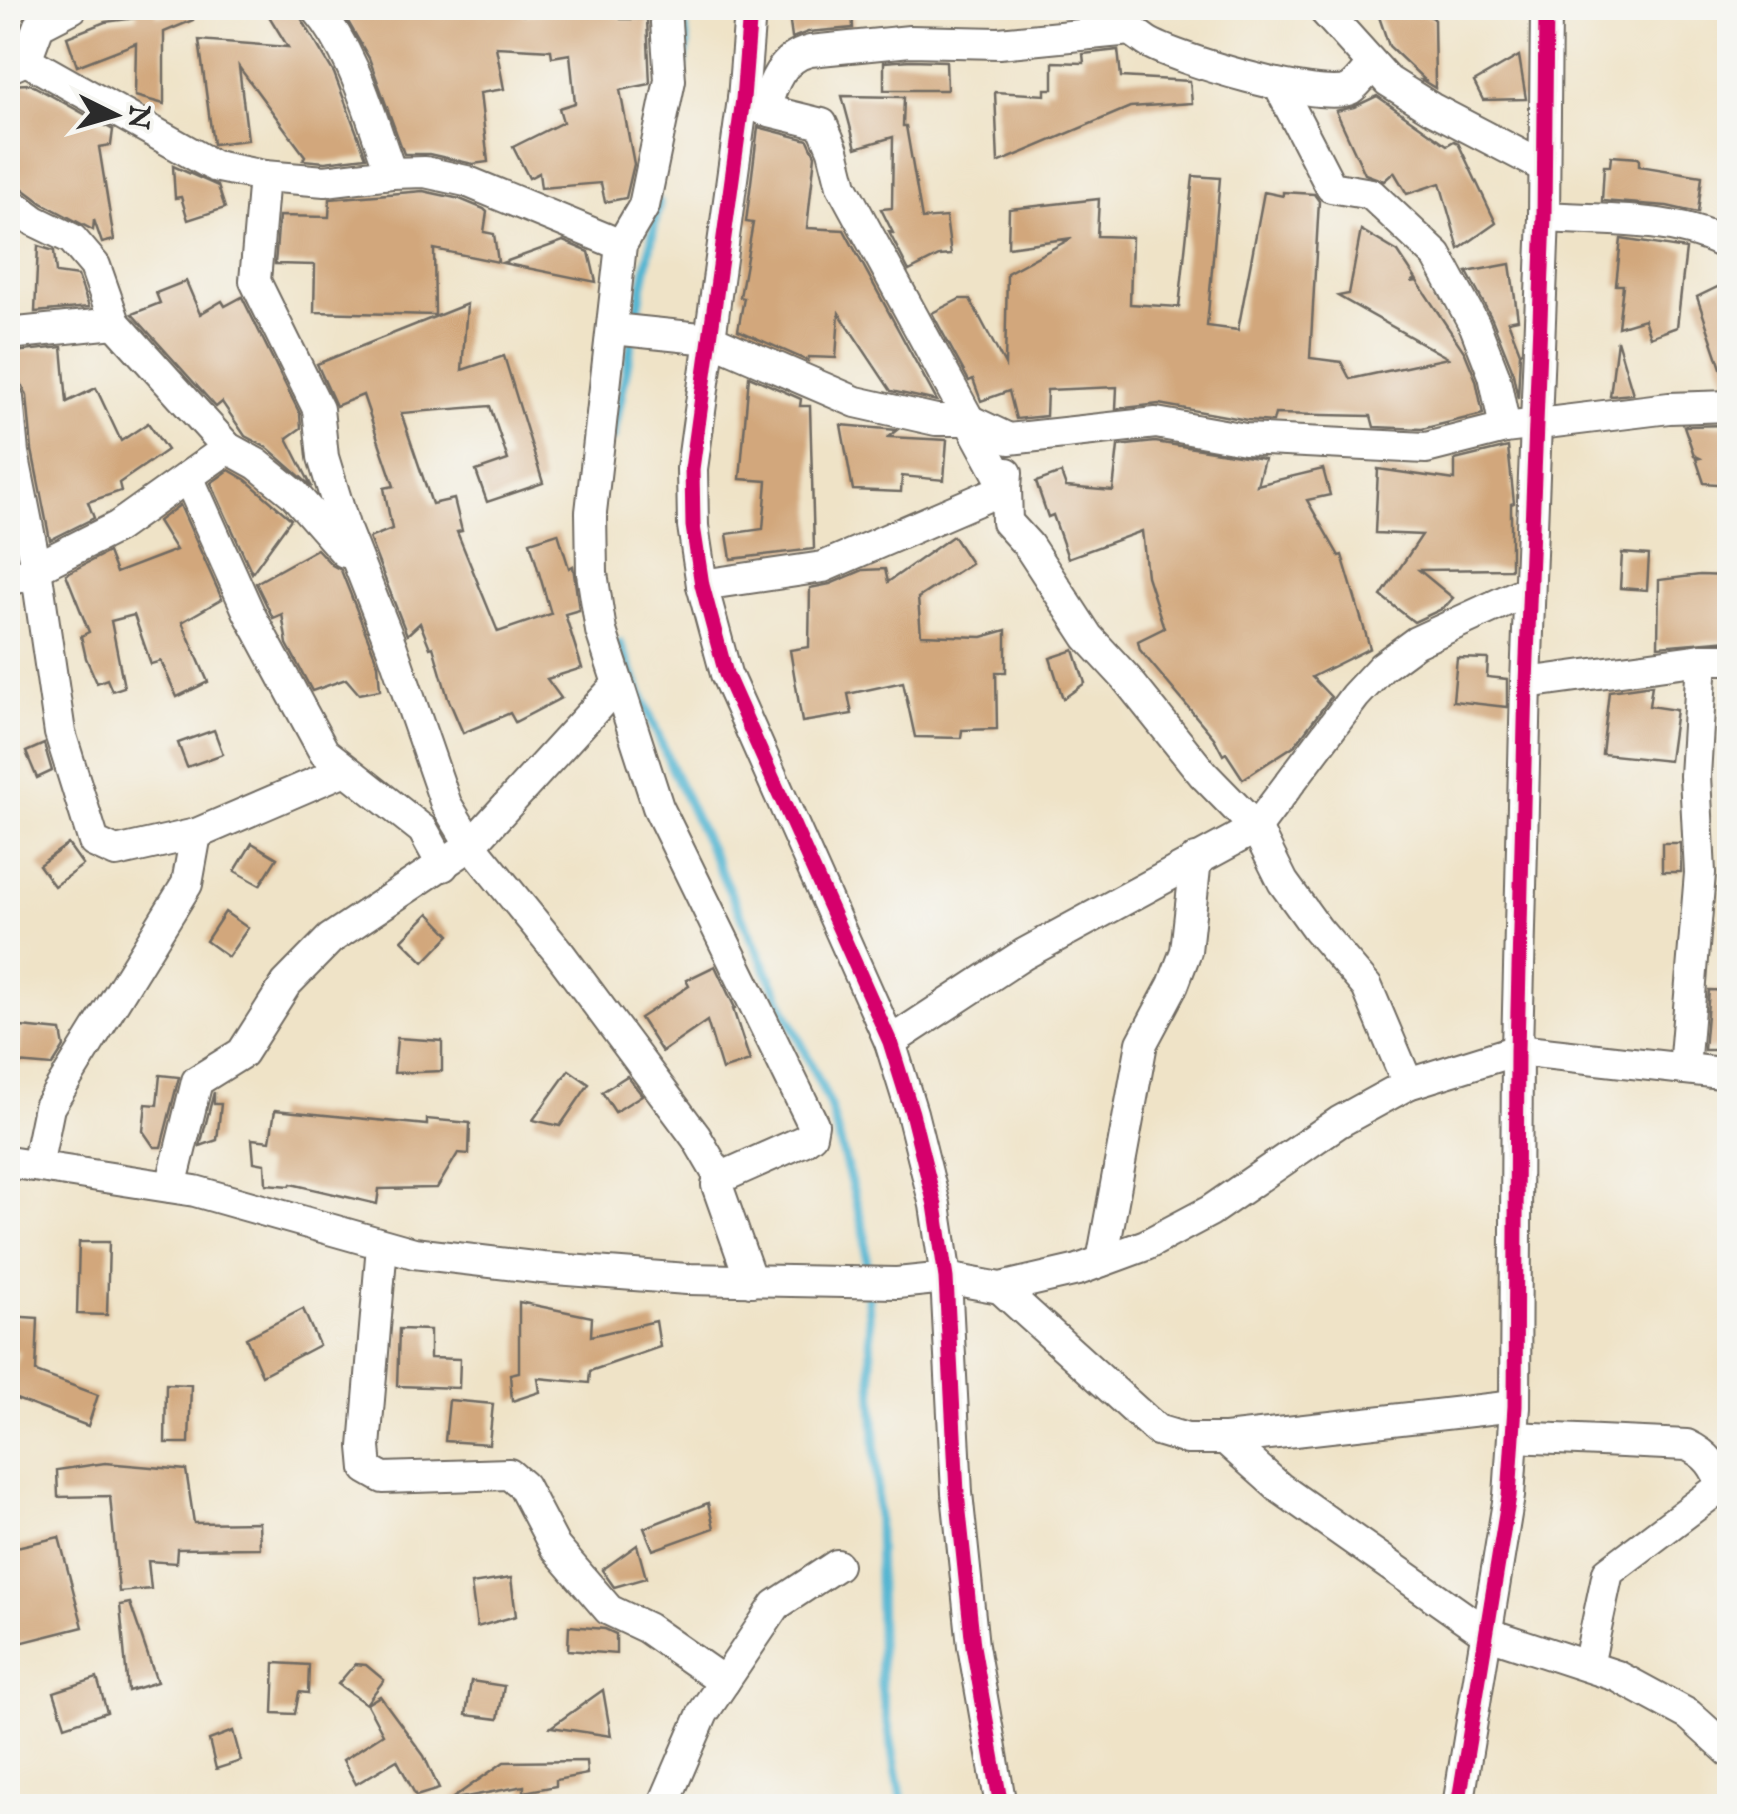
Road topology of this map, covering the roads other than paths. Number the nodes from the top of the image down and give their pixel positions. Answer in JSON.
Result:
{"nodes":[{"id":1,"x":72,"y":8,"type":"edge"},
{"id":2,"x":316,"y":8,"type":"edge"},
{"id":3,"x":666,"y":8,"type":"edge"},
{"id":4,"x":747,"y":8,"type":"edge"},
{"id":5,"x":1322,"y":8,"type":"edge"},
{"id":6,"x":1546,"y":8,"type":"edge"},
{"id":7,"x":37,"y":16,"type":"edge"},
{"id":8,"x":1122,"y":19,"type":"edge"},
{"id":9,"x":17,"y":64,"type":"edge"},
{"id":10,"x":1372,"y":65,"type":"junction"},
{"id":11,"x":1279,"y":86,"type":"junction"},
{"id":12,"x":754,"y":105,"type":"junction"},
{"id":13,"x":1542,"y":166,"type":"junction"},
{"id":14,"x":391,"y":173,"type":"junction"},
{"id":15,"x":264,"y":176,"type":"junction"},
{"id":16,"x":8,"y":202,"type":"edge"},
{"id":17,"x":1544,"y":217,"type":"junction"},
{"id":18,"x":621,"y":244,"type":"junction"},
{"id":19,"x":1730,"y":247,"type":"edge"},
{"id":20,"x":115,"y":323,"type":"junction"},
{"id":21,"x":613,"y":329,"type":"junction"},
{"id":22,"x":8,"y":334,"type":"edge"},
{"id":23,"x":710,"y":339,"type":"junction"},
{"id":24,"x":8,"y":398,"type":"edge"},
{"id":25,"x":1730,"y":406,"type":"edge"},
{"id":26,"x":969,"y":420,"type":"junction"},
{"id":27,"x":1520,"y":427,"type":"junction"},
{"id":28,"x":1010,"y":439,"type":"junction"},
{"id":29,"x":228,"y":448,"type":"junction"},
{"id":30,"x":188,"y":477,"type":"junction"},
{"id":31,"x":1006,"y":488,"type":"junction"},
{"id":32,"x":36,"y":568,"type":"junction"},
{"id":33,"x":365,"y":579,"type":"junction"},
{"id":34,"x":8,"y":582,"type":"edge"},
{"id":35,"x":702,"y":585,"type":"junction"},
{"id":36,"x":1528,"y":590,"type":"junction"},
{"id":37,"x":1716,"y":659,"type":"edge"},
{"id":38,"x":1526,"y":683,"type":"junction"},
{"id":39,"x":618,"y":684,"type":"junction"},
{"id":40,"x":344,"y":770,"type":"junction"},
{"id":41,"x":1256,"y":828,"type":"junction"},
{"id":42,"x":196,"y":834,"type":"junction"},
{"id":43,"x":471,"y":845,"type":"junction"},
{"id":44,"x":1196,"y":859,"type":"junction"},
{"id":45,"x":443,"y":866,"type":"junction"},
{"id":46,"x":890,"y":1042,"type":"junction"},
{"id":47,"x":1518,"y":1050,"type":"junction"},
{"id":48,"x":1684,"y":1069,"type":"junction"},
{"id":49,"x":1730,"y":1074,"type":"edge"},
{"id":50,"x":1408,"y":1084,"type":"junction"},
{"id":51,"x":22,"y":1164,"type":"edge"},
{"id":52,"x":720,"y":1178,"type":"junction"},
{"id":53,"x":171,"y":1187,"type":"junction"},
{"id":54,"x":382,"y":1244,"type":"junction"},
{"id":55,"x":1102,"y":1261,"type":"junction"},
{"id":56,"x":946,"y":1278,"type":"junction"},
{"id":57,"x":751,"y":1281,"type":"junction"},
{"id":58,"x":1000,"y":1288,"type":"junction"},
{"id":59,"x":1515,"y":1406,"type":"junction"},
{"id":60,"x":1513,"y":1437,"type":"junction"},
{"id":61,"x":1225,"y":1439,"type":"junction"},
{"id":62,"x":1726,"y":1487,"type":"edge"},
{"id":63,"x":836,"y":1565,"type":"dead end"},
{"id":64,"x":1486,"y":1633,"type":"junction"},
{"id":65,"x":1588,"y":1666,"type":"junction"},
{"id":66,"x":724,"y":1682,"type":"junction"},
{"id":67,"x":1730,"y":1752,"type":"edge"},
{"id":68,"x":664,"y":1806,"type":"edge"},
{"id":69,"x":1001,"y":1806,"type":"edge"},
{"id":70,"x":1458,"y":1806,"type":"edge"}],
"edges":[{"from":1,"to":7,"type":"street"},
{"from":2,"to":14,"type":"street"},
{"from":3,"to":18,"type":"street"},
{"from":4,"to":12,"type":"street"},
{"from":5,"to":10,"type":"street"},
{"from":6,"to":13,"type":"street"},
{"from":7,"to":9,"type":"street"},
{"from":8,"to":11,"type":"street"},
{"from":8,"to":12,"type":"street"},
{"from":9,"to":15,"type":"street"},
{"from":10,"to":11,"type":"street"},
{"from":10,"to":13,"type":"street"},
{"from":11,"to":27,"type":"street"},
{"from":12,"to":23,"type":"street"},
{"from":12,"to":26,"type":"street"},
{"from":13,"to":17,"type":"street"},
{"from":14,"to":15,"type":"street"},
{"from":14,"to":18,"type":"street"},
{"from":15,"to":33,"type":"street"},
{"from":16,"to":20,"type":"street"},
{"from":17,"to":19,"type":"street"},
{"from":17,"to":27,"type":"street"},
{"from":18,"to":21,"type":"street"},
{"from":20,"to":22,"type":"street"},
{"from":20,"to":29,"type":"street"},
{"from":21,"to":23,"type":"street"},
{"from":21,"to":39,"type":"street"},
{"from":23,"to":26,"type":"street"},
{"from":23,"to":35,"type":"street"},
{"from":24,"to":32,"type":"street"},
{"from":25,"to":27,"type":"street"},
{"from":26,"to":28,"type":"street"},
{"from":26,"to":31,"type":"street"},
{"from":27,"to":28,"type":"street"},
{"from":27,"to":36,"type":"street"},
{"from":28,"to":31,"type":"street"},
{"from":29,"to":30,"type":"street"},
{"from":29,"to":33,"type":"street"},
{"from":30,"to":32,"type":"street"},
{"from":30,"to":40,"type":"street"},
{"from":31,"to":35,"type":"street"},
{"from":31,"to":41,"type":"street"},
{"from":32,"to":34,"type":"street"},
{"from":32,"to":42,"type":"street"},
{"from":33,"to":43,"type":"street"},
{"from":35,"to":46,"type":"street"},
{"from":36,"to":38,"type":"street"},
{"from":36,"to":41,"type":"street"},
{"from":37,"to":38,"type":"street"},
{"from":37,"to":48,"type":"street"},
{"from":38,"to":47,"type":"street"},
{"from":39,"to":43,"type":"street"},
{"from":39,"to":52,"type":"street"},
{"from":40,"to":42,"type":"street"},
{"from":40,"to":45,"type":"street"},
{"from":41,"to":44,"type":"street"},
{"from":41,"to":50,"type":"street"},
{"from":42,"to":51,"type":"street"},
{"from":43,"to":45,"type":"street"},
{"from":43,"to":52,"type":"street"},
{"from":44,"to":46,"type":"street"},
{"from":44,"to":55,"type":"street"},
{"from":45,"to":53,"type":"street"},
{"from":46,"to":56,"type":"street"},
{"from":47,"to":48,"type":"street"},
{"from":47,"to":50,"type":"street"},
{"from":47,"to":59,"type":"street"},
{"from":48,"to":49,"type":"street"},
{"from":50,"to":55,"type":"street"},
{"from":51,"to":53,"type":"street"},
{"from":52,"to":57,"type":"street"},
{"from":53,"to":54,"type":"street"},
{"from":54,"to":57,"type":"street"},
{"from":54,"to":66,"type":"street"},
{"from":55,"to":58,"type":"street"},
{"from":56,"to":57,"type":"street"},
{"from":56,"to":58,"type":"street"},
{"from":56,"to":69,"type":"street"},
{"from":58,"to":61,"type":"street"},
{"from":59,"to":60,"type":"street"},
{"from":59,"to":61,"type":"street"},
{"from":60,"to":62,"type":"street"},
{"from":60,"to":64,"type":"street"},
{"from":61,"to":64,"type":"street"},
{"from":62,"to":65,"type":"street"},
{"from":63,"to":66,"type":"street"},
{"from":64,"to":65,"type":"street"},
{"from":64,"to":70,"type":"street"},
{"from":65,"to":67,"type":"street"},
{"from":66,"to":68,"type":"street"}]}
